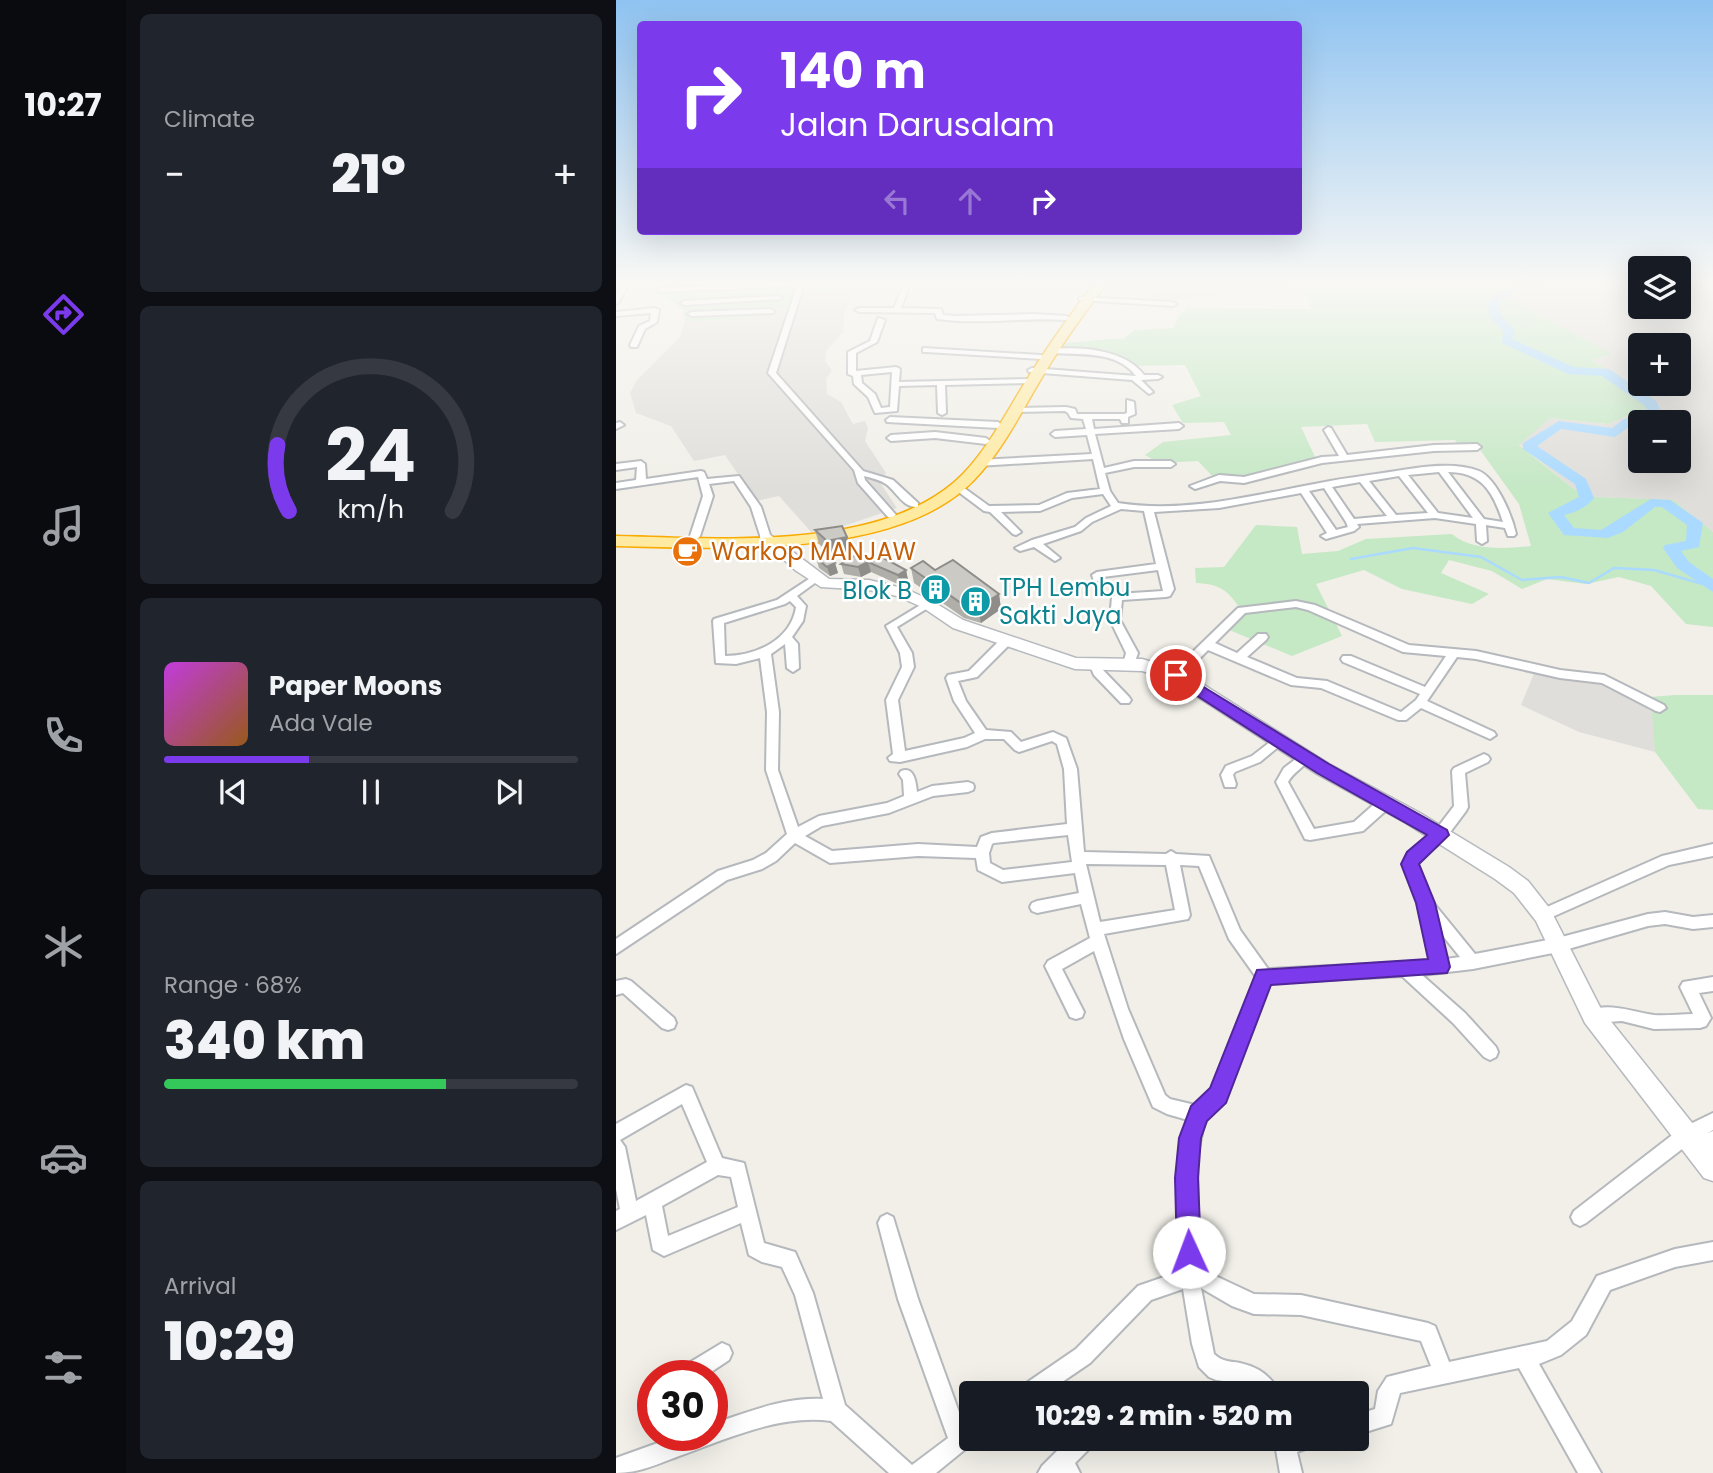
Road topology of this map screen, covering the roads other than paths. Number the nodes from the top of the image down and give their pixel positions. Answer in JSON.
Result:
{"nodes":[{"id":1,"x":780,"y":350,"type":"edge"},
{"id":2,"x":853,"y":350,"type":"edge"},
{"id":3,"x":926,"y":350,"type":"dead end"},
{"id":4,"x":1048,"y":350,"type":"edge"},
{"id":5,"x":1050,"y":350,"type":"edge"},
{"id":6,"x":1106,"y":356,"type":"junction"},
{"id":7,"x":1037,"y":369,"type":"junction"},
{"id":8,"x":852,"y":374,"type":"junction"},
{"id":9,"x":1096,"y":375,"type":"junction"},
{"id":10,"x":1137,"y":377,"type":"junction"},
{"id":11,"x":1158,"y":377,"type":"dead end"},
{"id":12,"x":941,"y":383,"type":"junction"},
{"id":13,"x":895,"y":384,"type":"junction"},
{"id":14,"x":1149,"y":392,"type":"dead end"},
{"id":15,"x":1130,"y":402,"type":"dead end"},
{"id":16,"x":1016,"y":410,"type":"junction"},
{"id":17,"x":942,"y":413,"type":"dead end"},
{"id":18,"x":1124,"y":416,"type":"junction"},
{"id":19,"x":1087,"y":418,"type":"junction"},
{"id":20,"x":890,"y":420,"type":"dead end"},
{"id":21,"x":998,"y":425,"type":"junction"},
{"id":22,"x":1179,"y":426,"type":"dead end"},
{"id":23,"x":1125,"y":428,"type":"junction"},
{"id":24,"x":1089,"y":430,"type":"junction"},
{"id":25,"x":1328,"y":430,"type":"dead end"},
{"id":26,"x":1055,"y":434,"type":"dead end"},
{"id":27,"x":891,"y":438,"type":"dead end"},
{"id":28,"x":986,"y":441,"type":"junction"},
{"id":29,"x":1477,"y":447,"type":"dead end"},
{"id":30,"x":1098,"y":456,"type":"junction"},
{"id":31,"x":1345,"y":458,"type":"junction"},
{"id":32,"x":978,"y":463,"type":"junction"},
{"id":33,"x":1171,"y":464,"type":"dead end"},
{"id":34,"x":616,"y":467,"type":"edge"},
{"id":35,"x":1442,"y":470,"type":"junction"},
{"id":36,"x":1100,"y":471,"type":"junction"},
{"id":37,"x":861,"y":473,"type":"junction"},
{"id":38,"x":1402,"y":474,"type":"junction"},
{"id":39,"x":1362,"y":478,"type":"junction"},
{"id":40,"x":1244,"y":480,"type":"junction"},
{"id":41,"x":641,"y":482,"type":"junction"},
{"id":42,"x":704,"y":482,"type":"junction"},
{"id":43,"x":1326,"y":484,"type":"junction"},
{"id":44,"x":616,"y":486,"type":"edge"},
{"id":45,"x":1195,"y":486,"type":"dead end"},
{"id":46,"x":957,"y":487,"type":"junction"},
{"id":47,"x":1105,"y":491,"type":"junction"},
{"id":48,"x":1304,"y":491,"type":"junction"},
{"id":49,"x":902,"y":494,"type":"junction"},
{"id":50,"x":1248,"y":498,"type":"junction"},
{"id":51,"x":878,"y":500,"type":"junction"},
{"id":52,"x":915,"y":505,"type":"junction"},
{"id":53,"x":1119,"y":506,"type":"junction"},
{"id":54,"x":1148,"y":508,"type":"junction"},
{"id":55,"x":993,"y":509,"type":"junction"},
{"id":56,"x":891,"y":515,"type":"junction"},
{"id":57,"x":1435,"y":515,"type":"junction"},
{"id":58,"x":1394,"y":519,"type":"junction"},
{"id":59,"x":1482,"y":522,"type":"junction"},
{"id":60,"x":1351,"y":523,"type":"junction"},
{"id":61,"x":1016,"y":532,"type":"dead end"},
{"id":62,"x":695,"y":536,"type":"junction"},
{"id":63,"x":767,"y":537,"type":"junction"},
{"id":64,"x":616,"y":539,"type":"edge"},
{"id":65,"x":1482,"y":541,"type":"dead end"},
{"id":66,"x":1035,"y":542,"type":"junction"},
{"id":67,"x":1020,"y":548,"type":"dead end"},
{"id":68,"x":1055,"y":558,"type":"dead end"},
{"id":69,"x":1162,"y":566,"type":"junction"},
{"id":70,"x":816,"y":578,"type":"junction"},
{"id":71,"x":1098,"y":579,"type":"dead end"},
{"id":72,"x":790,"y":596,"type":"junction"},
{"id":73,"x":1119,"y":596,"type":"joint"},
{"id":74,"x":927,"y":604,"type":"junction"},
{"id":75,"x":1262,"y":637,"type":"dead end"},
{"id":76,"x":786,"y":638,"type":"junction"},
{"id":77,"x":1006,"y":641,"type":"junction"},
{"id":78,"x":1208,"y":645,"type":"junction"},
{"id":79,"x":765,"y":653,"type":"junction"},
{"id":80,"x":1453,"y":654,"type":"junction"},
{"id":81,"x":1240,"y":658,"type":"junction"},
{"id":82,"x":1347,"y":659,"type":"dead end"},
{"id":83,"x":1129,"y":664,"type":"junction"},
{"id":84,"x":1096,"y":666,"type":"junction"},
{"id":85,"x":793,"y":668,"type":"dead end"},
{"id":86,"x":1176,"y":675,"type":"junction"},
{"id":87,"x":1423,"y":697,"type":"junction"},
{"id":88,"x":1125,"y":700,"type":"dead end"},
{"id":89,"x":1660,"y":708,"type":"dead end"},
{"id":90,"x":983,"y":734,"type":"junction"},
{"id":91,"x":1490,"y":735,"type":"dead end"},
{"id":92,"x":1279,"y":740,"type":"junction"},
{"id":93,"x":1305,"y":757,"type":"junction"},
{"id":94,"x":1484,"y":759,"type":"dead end"},
{"id":95,"x":905,"y":774,"type":"dead end"},
{"id":96,"x":1230,"y":784,"type":"dead end"},
{"id":97,"x":968,"y":786,"type":"dead end"},
{"id":98,"x":911,"y":797,"type":"junction"},
{"id":99,"x":1386,"y":802,"type":"junction"},
{"id":100,"x":1073,"y":829,"type":"junction"},
{"id":101,"x":1440,"y":835,"type":"junction"},
{"id":102,"x":794,"y":836,"type":"junction"},
{"id":103,"x":1713,"y":850,"type":"edge"},
{"id":104,"x":982,"y":853,"type":"junction"},
{"id":105,"x":1171,"y":857,"type":"junction"},
{"id":106,"x":1079,"y":863,"type":"junction"},
{"id":107,"x":1087,"y":897,"type":"junction"},
{"id":108,"x":1425,"y":903,"type":"junction"},
{"id":109,"x":1037,"y":907,"type":"dead end"},
{"id":110,"x":1543,"y":915,"type":"junction"},
{"id":111,"x":1713,"y":921,"type":"edge"},
{"id":112,"x":1095,"y":935,"type":"junction"},
{"id":113,"x":1558,"y":945,"type":"junction"},
{"id":114,"x":616,"y":947,"type":"edge"},
{"id":115,"x":1472,"y":962,"type":"junction"},
{"id":116,"x":1440,"y":967,"type":"junction"},
{"id":117,"x":1406,"y":970,"type":"junction"},
{"id":118,"x":1264,"y":976,"type":"junction"},
{"id":119,"x":1713,"y":984,"type":"edge"},
{"id":120,"x":616,"y":988,"type":"edge"},
{"id":121,"x":1076,"y":1012,"type":"dead end"},
{"id":122,"x":1593,"y":1016,"type":"junction"},
{"id":123,"x":668,"y":1023,"type":"dead end"},
{"id":124,"x":1490,"y":1052,"type":"dead end"},
{"id":125,"x":1199,"y":1114,"type":"junction"},
{"id":126,"x":1713,"y":1121,"type":"edge"},
{"id":127,"x":616,"y":1133,"type":"edge"},
{"id":128,"x":1690,"y":1140,"type":"junction"},
{"id":129,"x":1713,"y":1140,"type":"edge"},
{"id":130,"x":616,"y":1147,"type":"edge"},
{"id":131,"x":717,"y":1166,"type":"junction"},
{"id":132,"x":1713,"y":1169,"type":"edge"},
{"id":133,"x":652,"y":1202,"type":"junction"},
{"id":134,"x":746,"y":1212,"type":"junction"},
{"id":135,"x":623,"y":1217,"type":"edge"},
{"id":136,"x":1580,"y":1217,"type":"dead end"},
{"id":137,"x":887,"y":1223,"type":"dead end"},
{"id":138,"x":1713,"y":1251,"type":"edge"},
{"id":139,"x":1198,"y":1279,"type":"junction"},
{"id":140,"x":722,"y":1353,"type":"dead end"},
{"id":141,"x":1523,"y":1356,"type":"junction"},
{"id":142,"x":711,"y":1360,"type":"edge"},
{"id":143,"x":1444,"y":1374,"type":"junction"},
{"id":144,"x":1047,"y":1381,"type":"edge"},
{"id":145,"x":1259,"y":1381,"type":"edge"},
{"id":146,"x":836,"y":1411,"type":"junction"},
{"id":147,"x":1369,"y":1421,"type":"edge"},
{"id":148,"x":959,"y":1422,"type":"edge"},
{"id":149,"x":728,"y":1429,"type":"edge"},
{"id":150,"x":959,"y":1442,"type":"edge"},
{"id":151,"x":651,"y":1451,"type":"edge"},
{"id":152,"x":1075,"y":1451,"type":"edge"},
{"id":153,"x":1287,"y":1451,"type":"edge"},
{"id":154,"x":616,"y":1469,"type":"edge"},
{"id":155,"x":1060,"y":1469,"type":"edge"},
{"id":156,"x":905,"y":1473,"type":"edge"},
{"id":157,"x":919,"y":1473,"type":"edge"},
{"id":158,"x":1291,"y":1473,"type":"edge"},
{"id":159,"x":1590,"y":1473,"type":"edge"}],
"edges":[{"from":1,"to":37,"type":"street"},
{"from":2,"to":8,"type":"street"},
{"from":3,"to":7,"type":"street"},
{"from":4,"to":7,"type":"highway"},
{"from":5,"to":7,"type":"highway"},
{"from":6,"to":7,"type":"street"},
{"from":6,"to":9,"type":"street"},
{"from":6,"to":10,"type":"street"},
{"from":7,"to":9,"type":"street"},
{"from":7,"to":12,"type":"street"},
{"from":7,"to":16,"type":"highway"},
{"from":7,"to":21,"type":"highway"},
{"from":8,"to":13,"type":"street"},
{"from":8,"to":13,"type":"street"},
{"from":9,"to":10,"type":"street"},
{"from":10,"to":11,"type":"street"},
{"from":10,"to":14,"type":"street"},
{"from":12,"to":13,"type":"street"},
{"from":12,"to":17,"type":"street"},
{"from":15,"to":18,"type":"street"},
{"from":16,"to":19,"type":"street"},
{"from":16,"to":32,"type":"highway"},
{"from":18,"to":19,"type":"street"},
{"from":18,"to":23,"type":"street"},
{"from":19,"to":24,"type":"street"},
{"from":20,"to":21,"type":"street"},
{"from":21,"to":28,"type":"highway"},
{"from":22,"to":23,"type":"street"},
{"from":23,"to":24,"type":"street"},
{"from":24,"to":26,"type":"street"},
{"from":24,"to":30,"type":"street"},
{"from":25,"to":31,"type":"street"},
{"from":27,"to":28,"type":"street"},
{"from":28,"to":52,"type":"highway"},
{"from":29,"to":31,"type":"street"},
{"from":30,"to":32,"type":"street"},
{"from":30,"to":36,"type":"street"},
{"from":31,"to":40,"type":"street"},
{"from":32,"to":46,"type":"highway"},
{"from":33,"to":36,"type":"street"},
{"from":34,"to":41,"type":"street"},
{"from":35,"to":38,"type":"street"},
{"from":35,"to":59,"type":"street"},
{"from":35,"to":59,"type":"street"},
{"from":36,"to":47,"type":"street"},
{"from":37,"to":49,"type":"street"},
{"from":37,"to":51,"type":"street"},
{"from":38,"to":39,"type":"street"},
{"from":38,"to":57,"type":"street"},
{"from":39,"to":43,"type":"street"},
{"from":39,"to":58,"type":"street"},
{"from":40,"to":45,"type":"street"},
{"from":40,"to":50,"type":"street"},
{"from":41,"to":42,"type":"street"},
{"from":41,"to":44,"type":"street"},
{"from":42,"to":62,"type":"street"},
{"from":42,"to":63,"type":"street"},
{"from":43,"to":48,"type":"street"},
{"from":43,"to":60,"type":"street"},
{"from":46,"to":55,"type":"street"},
{"from":46,"to":63,"type":"highway"},
{"from":47,"to":53,"type":"street"},
{"from":47,"to":55,"type":"street"},
{"from":48,"to":50,"type":"street"},
{"from":48,"to":60,"type":"street"},
{"from":49,"to":51,"type":"street"},
{"from":49,"to":52,"type":"street"},
{"from":50,"to":54,"type":"street"},
{"from":51,"to":56,"type":"street"},
{"from":52,"to":56,"type":"highway"},
{"from":53,"to":54,"type":"street"},
{"from":53,"to":66,"type":"street"},
{"from":54,"to":69,"type":"street"},
{"from":55,"to":61,"type":"street"},
{"from":56,"to":63,"type":"highway"},
{"from":57,"to":58,"type":"street"},
{"from":57,"to":59,"type":"street"},
{"from":58,"to":60,"type":"street"},
{"from":59,"to":65,"type":"street"},
{"from":62,"to":63,"type":"highway"},
{"from":62,"to":64,"type":"highway"},
{"from":63,"to":64,"type":"highway"},
{"from":63,"to":70,"type":"main road"},
{"from":66,"to":67,"type":"street"},
{"from":66,"to":68,"type":"street"},
{"from":69,"to":71,"type":"street"},
{"from":69,"to":73,"type":"street"},
{"from":70,"to":72,"type":"street"},
{"from":70,"to":74,"type":"main road"},
{"from":72,"to":76,"type":"street"},
{"from":72,"to":79,"type":"street"},
{"from":73,"to":83,"type":"street"},
{"from":74,"to":77,"type":"main road"},
{"from":74,"to":90,"type":"street"},
{"from":75,"to":81,"type":"street"},
{"from":76,"to":79,"type":"street"},
{"from":76,"to":85,"type":"street"},
{"from":77,"to":84,"type":"main road"},
{"from":77,"to":90,"type":"street"},
{"from":78,"to":80,"type":"street"},
{"from":78,"to":81,"type":"street"},
{"from":78,"to":86,"type":"street"},
{"from":79,"to":102,"type":"street"},
{"from":80,"to":87,"type":"street"},
{"from":80,"to":89,"type":"street"},
{"from":81,"to":87,"type":"street"},
{"from":82,"to":87,"type":"street"},
{"from":83,"to":84,"type":"main road"},
{"from":83,"to":86,"type":"main road"},
{"from":84,"to":88,"type":"street"},
{"from":86,"to":92,"type":"main road"},
{"from":87,"to":91,"type":"street"},
{"from":90,"to":100,"type":"street"},
{"from":92,"to":93,"type":"main road"},
{"from":92,"to":96,"type":"street"},
{"from":93,"to":99,"type":"main road"},
{"from":93,"to":99,"type":"street"},
{"from":94,"to":101,"type":"street"},
{"from":95,"to":98,"type":"street"},
{"from":97,"to":98,"type":"street"},
{"from":98,"to":102,"type":"street"},
{"from":99,"to":101,"type":"main road"},
{"from":100,"to":104,"type":"street"},
{"from":100,"to":106,"type":"street"},
{"from":101,"to":108,"type":"street"},
{"from":101,"to":110,"type":"main road"},
{"from":102,"to":104,"type":"street"},
{"from":102,"to":114,"type":"street"},
{"from":103,"to":110,"type":"street"},
{"from":104,"to":106,"type":"street"},
{"from":105,"to":106,"type":"street"},
{"from":105,"to":112,"type":"street"},
{"from":105,"to":118,"type":"street"},
{"from":106,"to":107,"type":"street"},
{"from":107,"to":109,"type":"street"},
{"from":107,"to":112,"type":"street"},
{"from":108,"to":115,"type":"street"},
{"from":108,"to":116,"type":"street"},
{"from":110,"to":113,"type":"main road"},
{"from":111,"to":113,"type":"street"},
{"from":112,"to":121,"type":"street"},
{"from":112,"to":125,"type":"street"},
{"from":113,"to":115,"type":"street"},
{"from":113,"to":122,"type":"main road"},
{"from":115,"to":116,"type":"street"},
{"from":116,"to":117,"type":"street"},
{"from":117,"to":118,"type":"street"},
{"from":117,"to":124,"type":"street"},
{"from":118,"to":125,"type":"street"},
{"from":119,"to":122,"type":"street"},
{"from":120,"to":123,"type":"street"},
{"from":122,"to":128,"type":"main road"},
{"from":125,"to":139,"type":"street"},
{"from":126,"to":128,"type":"street"},
{"from":127,"to":131,"type":"street"},
{"from":128,"to":129,"type":"street"},
{"from":128,"to":132,"type":"main road"},
{"from":128,"to":136,"type":"street"},
{"from":130,"to":135,"type":"street"},
{"from":131,"to":133,"type":"street"},
{"from":131,"to":134,"type":"street"},
{"from":133,"to":134,"type":"street"},
{"from":133,"to":135,"type":"street"},
{"from":134,"to":146,"type":"street"},
{"from":137,"to":148,"type":"street"},
{"from":138,"to":141,"type":"street"},
{"from":139,"to":143,"type":"street"},
{"from":139,"to":144,"type":"street"},
{"from":139,"to":145,"type":"street"},
{"from":140,"to":142,"type":"street"},
{"from":141,"to":143,"type":"street"},
{"from":141,"to":159,"type":"street"},
{"from":143,"to":147,"type":"street"},
{"from":146,"to":149,"type":"street"},
{"from":146,"to":156,"type":"street"},
{"from":150,"to":157,"type":"street"},
{"from":151,"to":154,"type":"street"},
{"from":152,"to":155,"type":"street"},
{"from":153,"to":158,"type":"street"}]}
